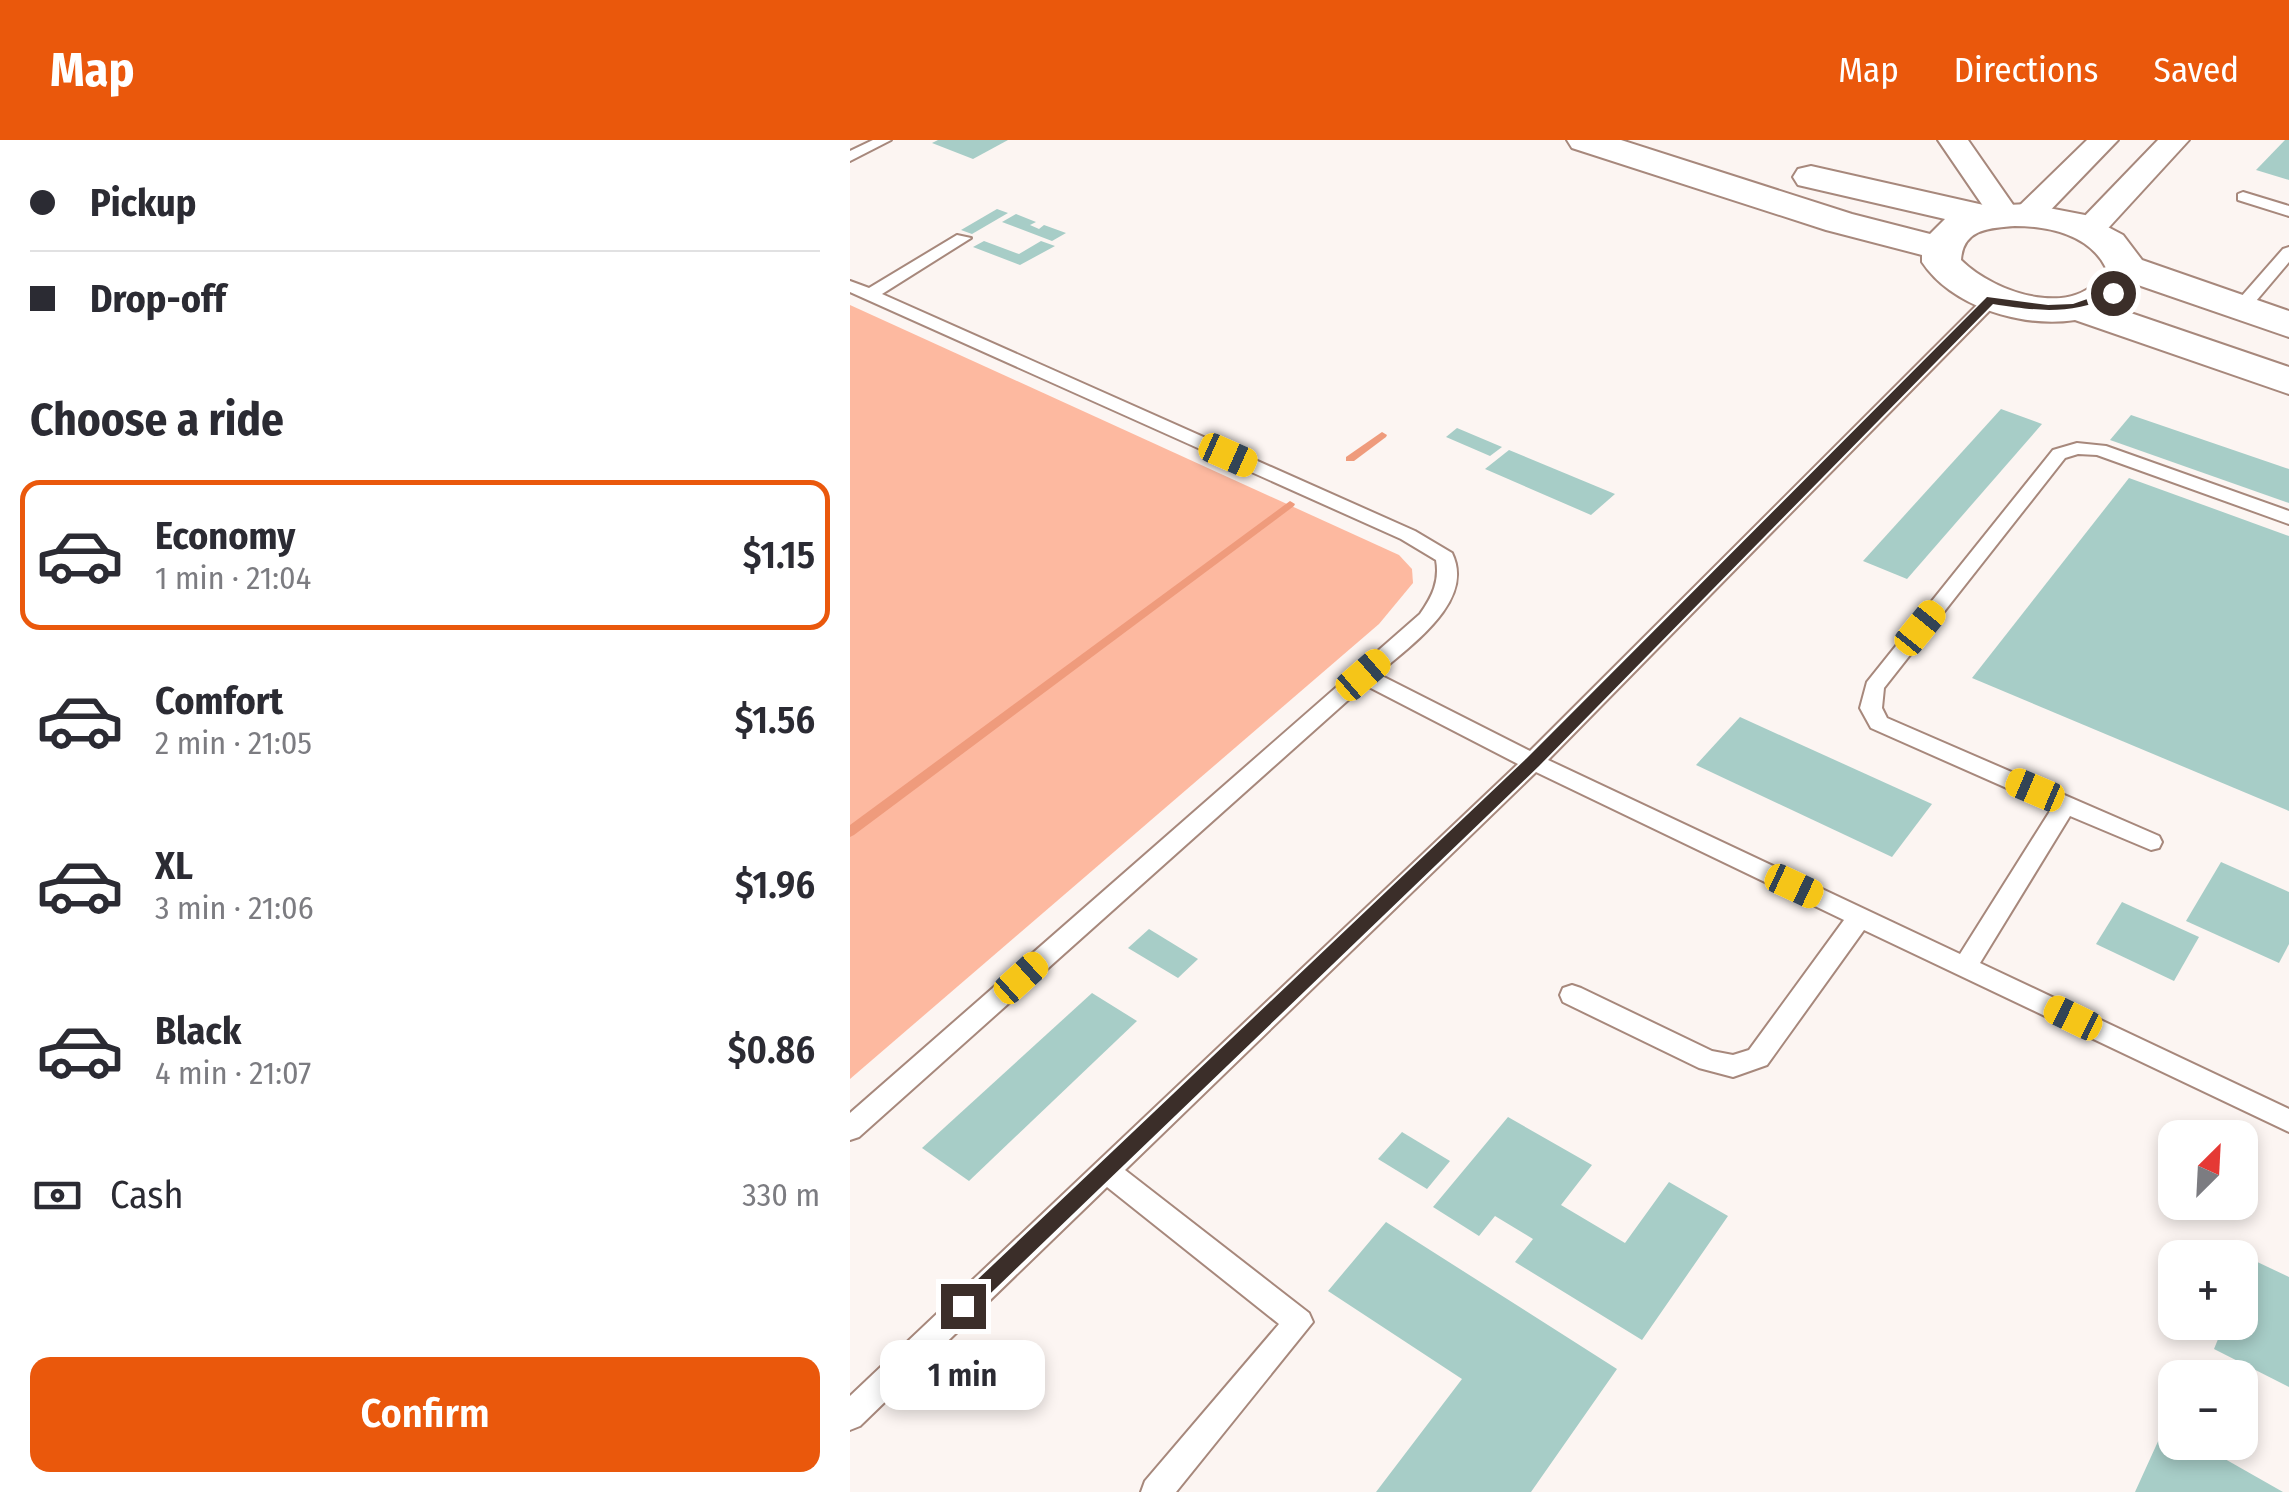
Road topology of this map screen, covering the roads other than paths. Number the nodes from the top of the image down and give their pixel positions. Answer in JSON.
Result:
{"nodes":[{"id":1,"x":884,"y":140,"type":"edge"},
{"id":2,"x":1585,"y":140,"type":"edge"},
{"id":3,"x":1662,"y":140,"type":"edge"},
{"id":4,"x":1954,"y":140,"type":"edge"},
{"id":5,"x":2103,"y":140,"type":"edge"},
{"id":6,"x":2174,"y":140,"type":"edge"},
{"id":7,"x":850,"y":157,"type":"edge"},
{"id":8,"x":2242,"y":198,"type":"dead end"},
{"id":9,"x":2289,"y":211,"type":"edge"},
{"id":10,"x":2006,"y":216,"type":"junction"},
{"id":11,"x":2089,"y":230,"type":"junction"},
{"id":12,"x":963,"y":238,"type":"dead end"},
{"id":13,"x":1940,"y":248,"type":"junction"},
{"id":14,"x":2289,"y":252,"type":"edge"},
{"id":15,"x":2126,"y":268,"type":"junction"},
{"id":16,"x":859,"y":290,"type":"edge"},
{"id":17,"x":1991,"y":300,"type":"junction"},
{"id":18,"x":2075,"y":307,"type":"junction"},
{"id":19,"x":2239,"y":310,"type":"junction"},
{"id":20,"x":2289,"y":325,"type":"edge"},
{"id":21,"x":2289,"y":381,"type":"edge"},
{"id":22,"x":2289,"y":518,"type":"edge"},
{"id":23,"x":1363,"y":675,"type":"junction"},
{"id":24,"x":1533,"y":762,"type":"junction"},
{"id":25,"x":2066,"y":804,"type":"junction"},
{"id":26,"x":2151,"y":842,"type":"dead end"},
{"id":27,"x":1860,"y":916,"type":"junction"},
{"id":28,"x":1964,"y":966,"type":"junction"},
{"id":29,"x":1572,"y":995,"type":"dead end"},
{"id":30,"x":2289,"y":1120,"type":"edge"},
{"id":31,"x":850,"y":1129,"type":"edge"},
{"id":32,"x":1104,"y":1170,"type":"junction"},
{"id":33,"x":850,"y":1416,"type":"edge"},
{"id":34,"x":1156,"y":1492,"type":"edge"}],
"edges":[{"from":1,"to":7,"type":"lane"},
{"from":2,"to":13,"type":"street"},
{"from":3,"to":10,"type":"street"},
{"from":4,"to":10,"type":"street"},
{"from":5,"to":10,"type":"street"},
{"from":6,"to":11,"type":"street"},
{"from":8,"to":9,"type":"lane"},
{"from":10,"to":11,"type":"street"},
{"from":10,"to":13,"type":"street"},
{"from":11,"to":15,"type":"street"},
{"from":12,"to":16,"type":"lane"},
{"from":13,"to":17,"type":"street"},
{"from":14,"to":19,"type":"lane"},
{"from":15,"to":18,"type":"street"},
{"from":15,"to":19,"type":"street"},
{"from":16,"to":23,"type":"lane"},
{"from":17,"to":18,"type":"street"},
{"from":17,"to":24,"type":"lane"},
{"from":18,"to":21,"type":"street"},
{"from":19,"to":20,"type":"street"},
{"from":22,"to":25,"type":"lane"},
{"from":23,"to":24,"type":"lane"},
{"from":23,"to":31,"type":"lane"},
{"from":24,"to":27,"type":"lane"},
{"from":24,"to":32,"type":"lane"},
{"from":25,"to":26,"type":"lane"},
{"from":25,"to":28,"type":"lane"},
{"from":27,"to":28,"type":"lane"},
{"from":27,"to":29,"type":"lane"},
{"from":28,"to":30,"type":"lane"},
{"from":32,"to":33,"type":"lane"},
{"from":32,"to":34,"type":"lane"}]}
